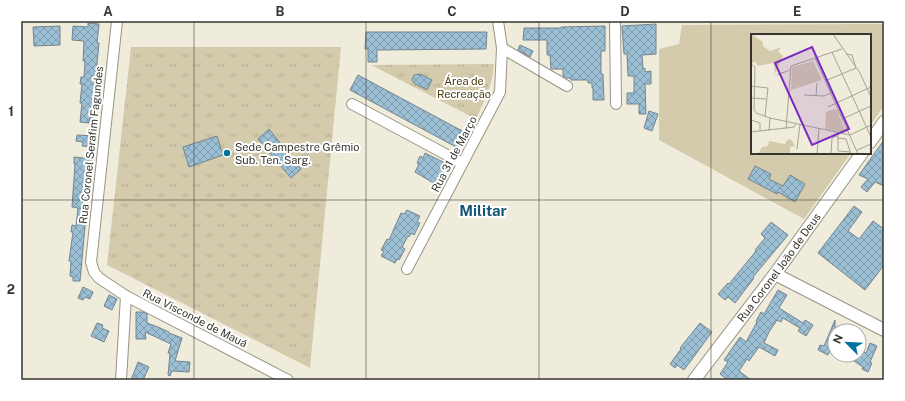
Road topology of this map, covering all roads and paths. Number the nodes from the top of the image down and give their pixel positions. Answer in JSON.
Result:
{"nodes":[{"id":1,"x":117,"y":21,"type":"edge"},
{"id":2,"x":498,"y":21,"type":"edge"},
{"id":3,"x":615,"y":21,"type":"edge"},
{"id":4,"x":502,"y":48,"type":"junction"},
{"id":5,"x":567,"y":86,"type":"dead end"},
{"id":6,"x":352,"y":104,"type":"dead end"},
{"id":7,"x":616,"y":104,"type":"dead end"},
{"id":8,"x":884,"y":122,"type":"edge"},
{"id":9,"x":871,"y":141,"type":"edge"},
{"id":10,"x":861,"y":154,"type":"edge"},
{"id":11,"x":462,"y":163,"type":"junction"},
{"id":12,"x":406,"y":269,"type":"dead end"},
{"id":13,"x":94,"y":272,"type":"joint"},
{"id":14,"x":775,"y":274,"type":"junction"},
{"id":15,"x":126,"y":296,"type":"junction"},
{"id":16,"x":884,"y":330,"type":"edge"},
{"id":17,"x":121,"y":380,"type":"edge"},
{"id":18,"x":288,"y":380,"type":"edge"},
{"id":19,"x":694,"y":380,"type":"edge"}],
"edges":[{"from":1,"to":13,"type":"street","name":"Rua Coronel Serafim Fagundes"},
{"from":2,"to":4,"type":"street","name":"Rua 31 de Março"},
{"from":3,"to":7,"type":"street"},
{"from":4,"to":5,"type":"street"},
{"from":4,"to":11,"type":"street","name":"Rua 31 de Março"},
{"from":6,"to":11,"type":"street"},
{"from":8,"to":9,"type":"street"},
{"from":10,"to":14,"type":"street","name":"Rua Coronel João de Deus"},
{"from":11,"to":12,"type":"street","name":"Rua 31 de Março"},
{"from":13,"to":15,"type":"street","name":"Rua Visconde de Mauá"},
{"from":14,"to":16,"type":"street"},
{"from":14,"to":19,"type":"street","name":"Rua Coronel João de Deus"},
{"from":15,"to":17,"type":"street"},
{"from":15,"to":18,"type":"street","name":"Rua Visconde de Mauá"}]}
